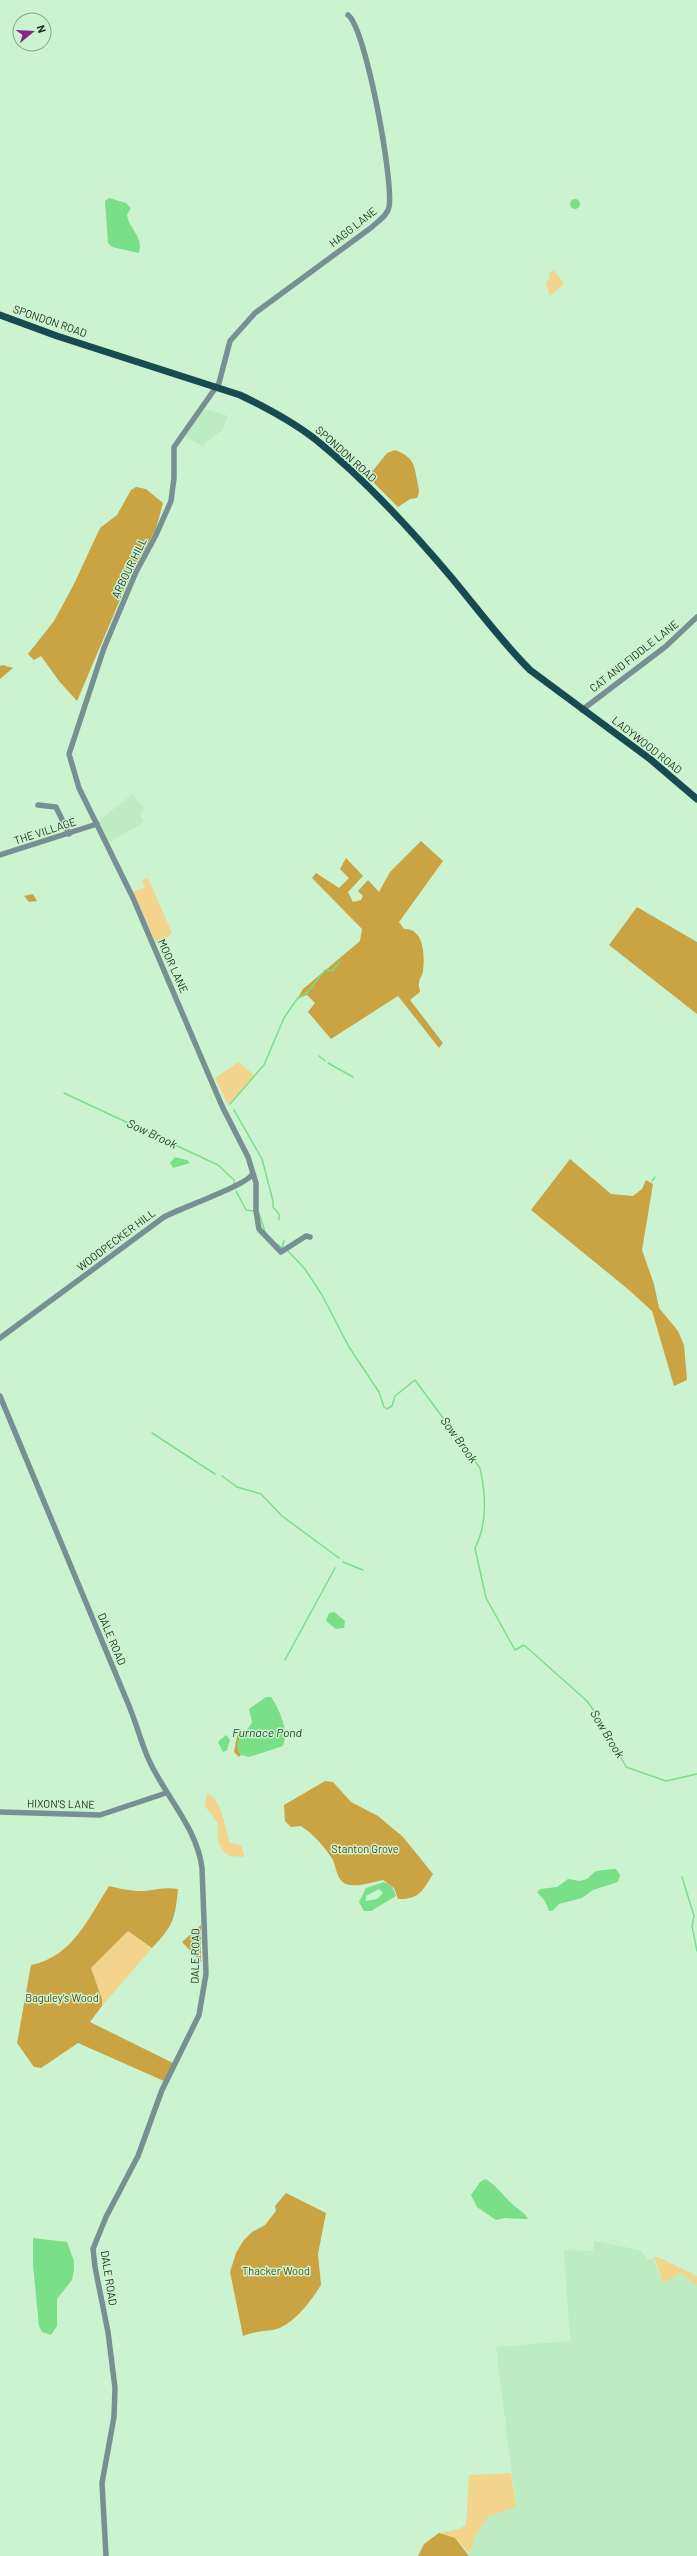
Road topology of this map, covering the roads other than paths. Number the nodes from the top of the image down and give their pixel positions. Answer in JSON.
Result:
{"nodes":[{"id":1,"x":348,"y":16,"type":"dead end"},
{"id":2,"x":0,"y":315,"type":"edge"},
{"id":3,"x":217,"y":386,"type":"junction"},
{"id":4,"x":697,"y":617,"type":"edge"},
{"id":5,"x":582,"y":710,"type":"junction"},
{"id":6,"x":71,"y":768,"type":"joint"},
{"id":7,"x":697,"y":799,"type":"edge"},
{"id":8,"x":38,"y":805,"type":"dead end"},
{"id":9,"x":97,"y":824,"type":"junction"},
{"id":10,"x":69,"y":834,"type":"junction"},
{"id":11,"x":0,"y":855,"type":"edge"},
{"id":12,"x":252,"y":1174,"type":"junction"},
{"id":13,"x":310,"y":1236,"type":"dead end"},
{"id":14,"x":0,"y":1338,"type":"edge"},
{"id":15,"x":0,"y":1396,"type":"edge"},
{"id":16,"x":166,"y":1793,"type":"junction"},
{"id":17,"x":0,"y":1812,"type":"edge"},
{"id":18,"x":106,"y":2556,"type":"edge"}],
"edges":[{"from":1,"to":3,"type":"street","name":"HAGG LANE"},
{"from":2,"to":3,"type":"main road","name":"SPONDON ROAD"},
{"from":3,"to":5,"type":"main road","name":"SPONDON ROAD"},
{"from":3,"to":6,"type":"street","name":"ARBOUR HILL"},
{"from":4,"to":5,"type":"street","name":"CAT AND FIDDLE LANE"},
{"from":5,"to":7,"type":"main road","name":"LADYWOOD ROAD"},
{"from":6,"to":9,"type":"street","name":"MOOR LANE"},
{"from":8,"to":10,"type":"street"},
{"from":9,"to":10,"type":"street","name":"THE VILLAGE"},
{"from":9,"to":12,"type":"street","name":"MOOR LANE"},
{"from":10,"to":11,"type":"street","name":"THE VILLAGE"},
{"from":12,"to":13,"type":"street","name":"MOOR LANE"},
{"from":12,"to":14,"type":"street","name":"WOODPECKER HILL"},
{"from":15,"to":16,"type":"street","name":"DALE ROAD"},
{"from":16,"to":17,"type":"street","name":"HIXON'S LANE"},
{"from":16,"to":18,"type":"street","name":"DALE ROAD"}]}
